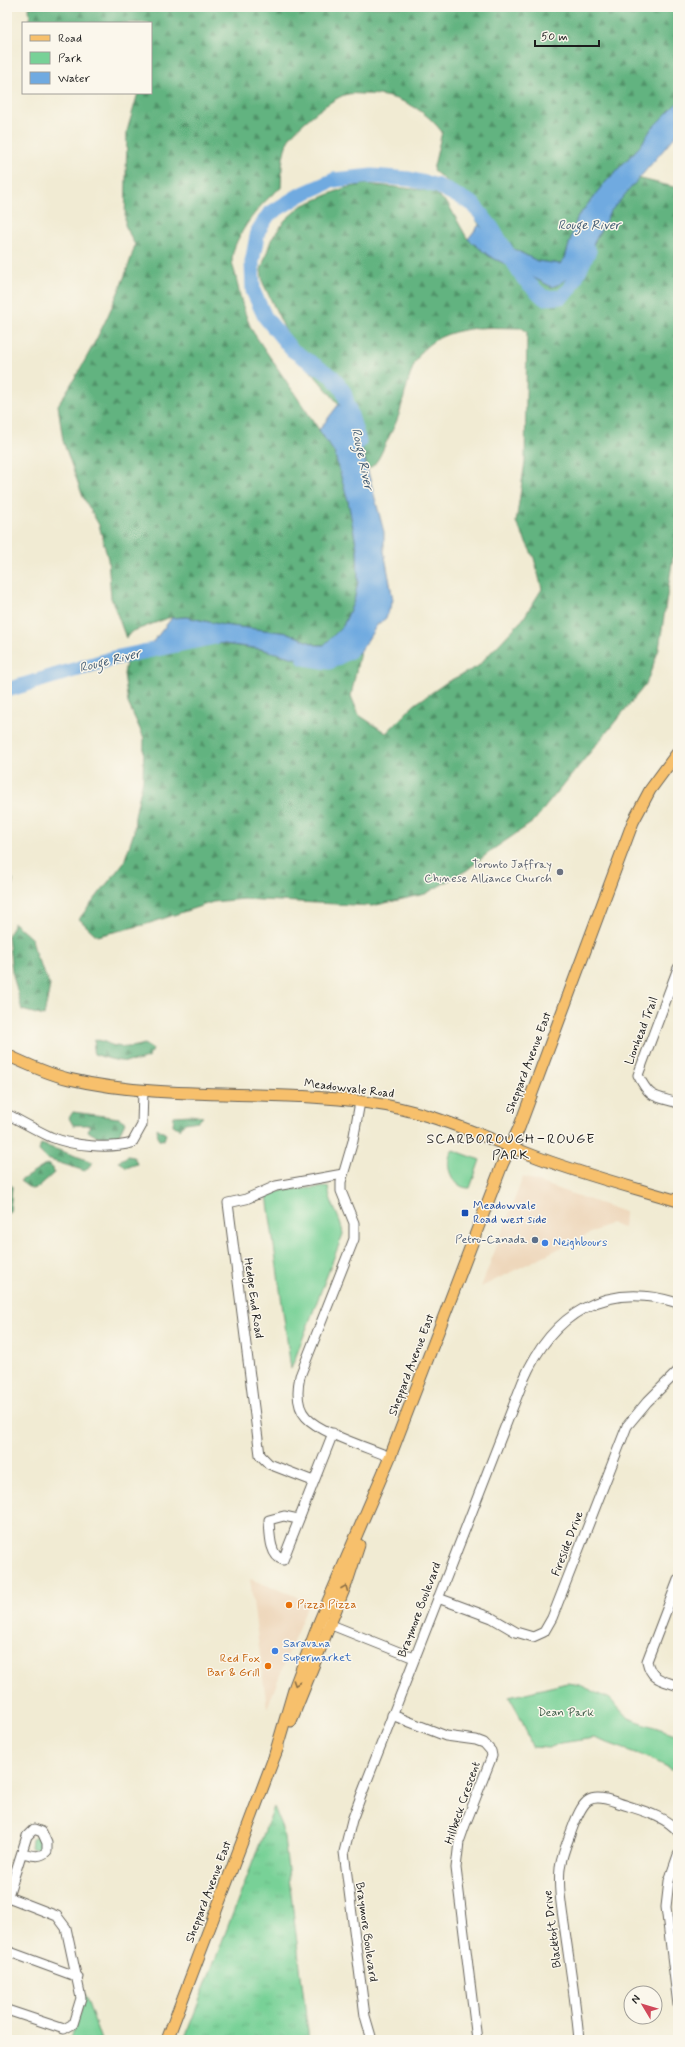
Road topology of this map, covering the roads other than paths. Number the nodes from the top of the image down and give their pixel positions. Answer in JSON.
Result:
{"nodes":[{"id":1,"x":678,"y":752,"type":"edge"},
{"id":2,"x":678,"y":968,"type":"edge"},
{"id":3,"x":7,"y":1055,"type":"edge"},
{"id":4,"x":143,"y":1090,"type":"junction"},
{"id":5,"x":360,"y":1102,"type":"junction"},
{"id":6,"x":678,"y":1103,"type":"edge"},
{"id":7,"x":7,"y":1114,"type":"edge"},
{"id":8,"x":511,"y":1147,"type":"junction"},
{"id":9,"x":343,"y":1174,"type":"junction"},
{"id":10,"x":678,"y":1201,"type":"edge"},
{"id":11,"x":678,"y":1303,"type":"edge"},
{"id":12,"x":678,"y":1371,"type":"edge"},
{"id":13,"x":333,"y":1433,"type":"junction"},
{"id":14,"x":390,"y":1457,"type":"junction"},
{"id":15,"x":313,"y":1481,"type":"junction"},
{"id":16,"x":372,"y":1501,"type":"junction"},
{"id":17,"x":298,"y":1519,"type":"junction"},
{"id":18,"x":678,"y":1580,"type":"edge"},
{"id":19,"x":438,"y":1598,"type":"junction"},
{"id":20,"x":320,"y":1620,"type":"junction"},
{"id":21,"x":331,"y":1625,"type":"junction"},
{"id":22,"x":414,"y":1658,"type":"junction"},
{"id":23,"x":678,"y":1686,"type":"edge"},
{"id":24,"x":392,"y":1715,"type":"junction"},
{"id":25,"x":275,"y":1754,"type":"junction"},
{"id":26,"x":678,"y":1832,"type":"edge"},
{"id":27,"x":22,"y":1853,"type":"dead end"},
{"id":28,"x":678,"y":1855,"type":"edge"},
{"id":29,"x":7,"y":1898,"type":"edge"},
{"id":30,"x":7,"y":1951,"type":"edge"},
{"id":31,"x":78,"y":1977,"type":"junction"},
{"id":32,"x":678,"y":2005,"type":"edge"},
{"id":33,"x":7,"y":2010,"type":"edge"},
{"id":34,"x":166,"y":2040,"type":"edge"},
{"id":35,"x":372,"y":2040,"type":"edge"},
{"id":36,"x":477,"y":2040,"type":"edge"},
{"id":37,"x":579,"y":2040,"type":"edge"}],
"edges":[{"from":1,"to":8,"type":"main road","name":"Sheppard Avenue East"},
{"from":2,"to":6,"type":"street","name":"Lionhead Trail"},
{"from":3,"to":4,"type":"main road","name":"Meadowvale Road"},
{"from":4,"to":5,"type":"main road","name":"Meadowvale Road"},
{"from":4,"to":7,"type":"street"},
{"from":5,"to":8,"type":"main road","name":"Meadowvale Road"},
{"from":5,"to":9,"type":"street"},
{"from":8,"to":10,"type":"main road","name":"Meadowvale Road"},
{"from":8,"to":14,"type":"main road","name":"Sheppard Avenue East"},
{"from":9,"to":13,"type":"street"},
{"from":9,"to":15,"type":"street","name":"Hedge End Road"},
{"from":11,"to":19,"type":"street","name":"Braymore Boulevard"},
{"from":12,"to":19,"type":"street","name":"Fireside Drive"},
{"from":13,"to":14,"type":"street"},
{"from":13,"to":15,"type":"street"},
{"from":14,"to":16,"type":"main road","name":"Sheppard Avenue East"},
{"from":15,"to":17,"type":"street"},
{"from":16,"to":20,"type":"main road","name":"Sheppard Avenue East"},
{"from":21,"to":16,"type":"main road","name":"Sheppard Avenue East","one_way":true},
{"from":17,"to":17,"type":"street"},
{"from":18,"to":23,"type":"street"},
{"from":19,"to":22,"type":"street","name":"Braymore Boulevard"},
{"from":20,"to":21,"type":"street"},
{"from":20,"to":25,"type":"main road","name":"Sheppard Avenue East","one_way":true},
{"from":21,"to":22,"type":"street"},
{"from":21,"to":25,"type":"main road","name":"Sheppard Avenue East"},
{"from":22,"to":24,"type":"street","name":"Braymore Boulevard"},
{"from":24,"to":35,"type":"street","name":"Braymore Boulevard"},
{"from":24,"to":36,"type":"street","name":"Hillbeck Crescent"},
{"from":25,"to":34,"type":"main road","name":"Sheppard Avenue East"},
{"from":26,"to":37,"type":"street","name":"Blacktoft Drive"},
{"from":27,"to":29,"type":"street"},
{"from":28,"to":32,"type":"street"},
{"from":29,"to":31,"type":"street"},
{"from":30,"to":31,"type":"street"},
{"from":31,"to":33,"type":"street"}]}
